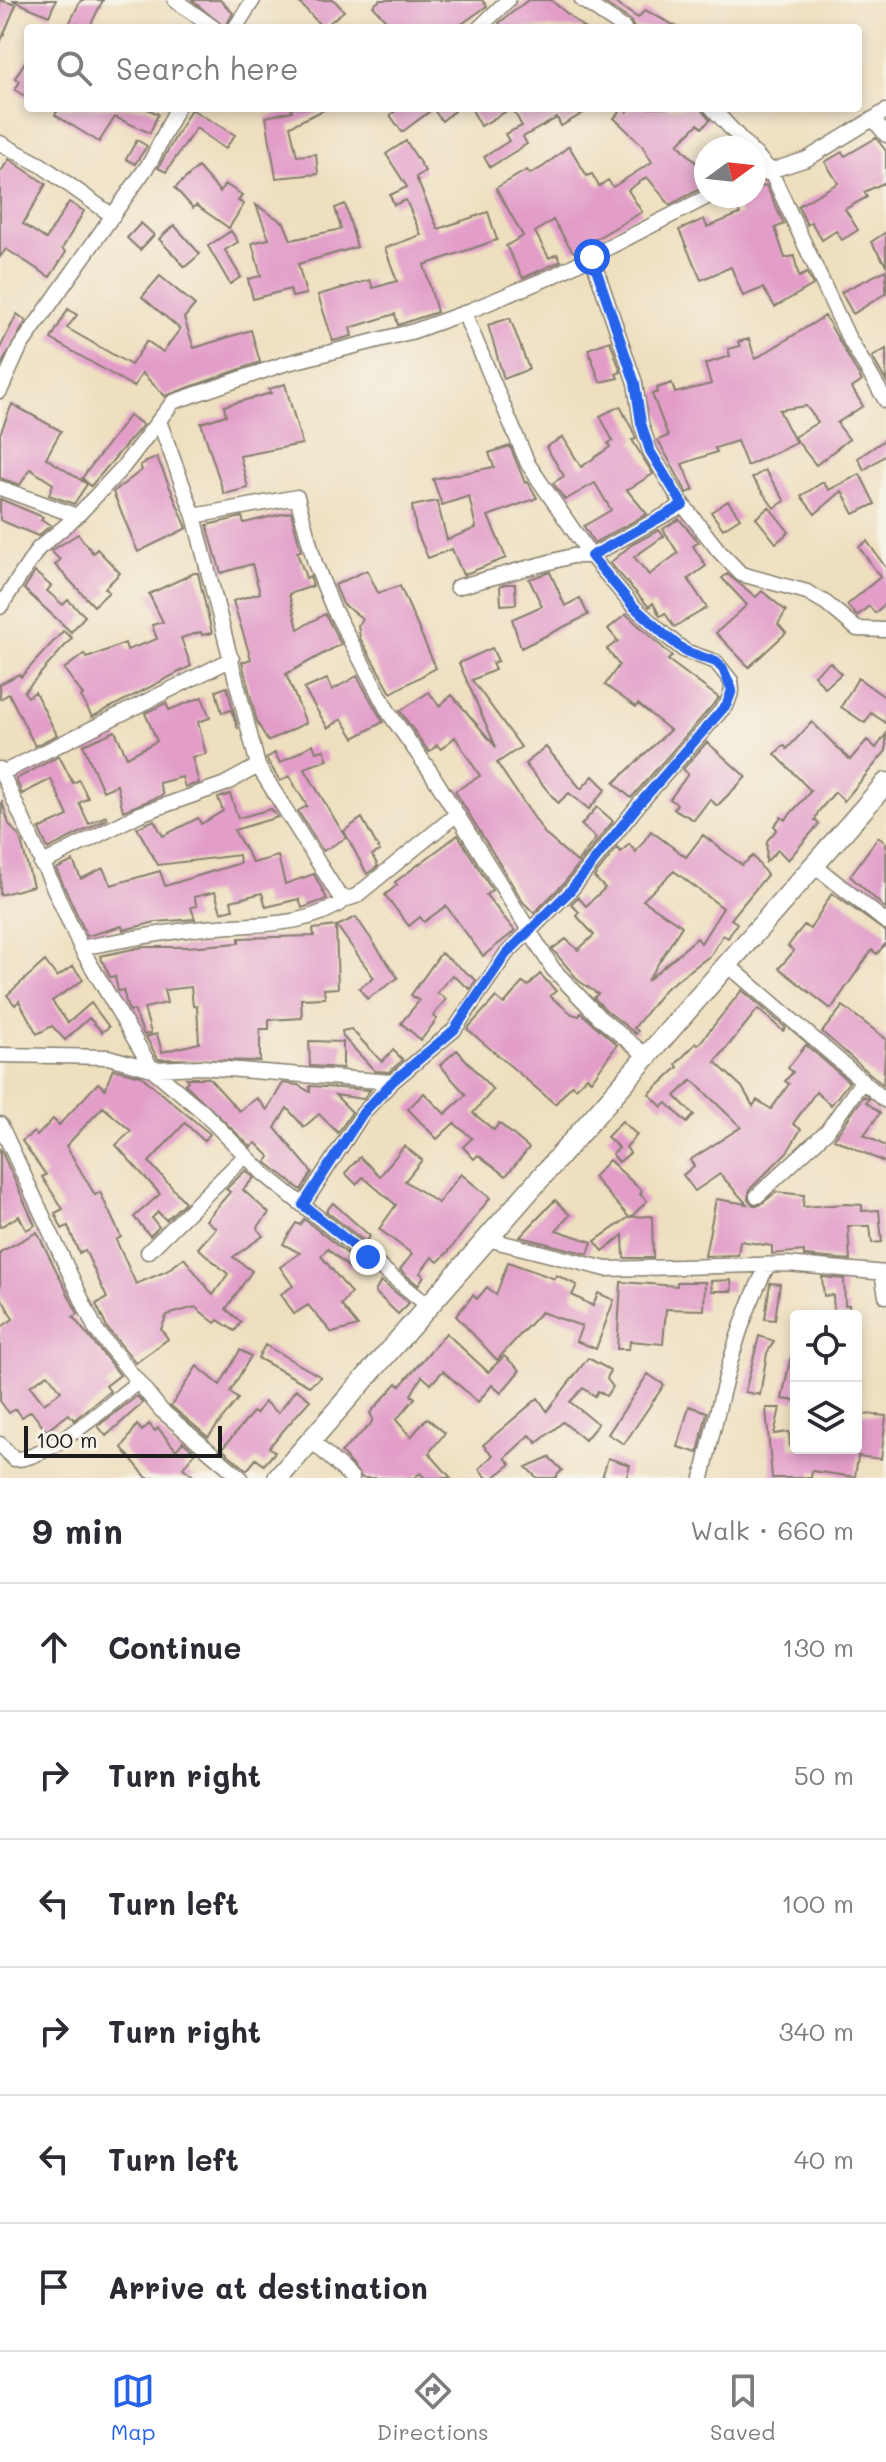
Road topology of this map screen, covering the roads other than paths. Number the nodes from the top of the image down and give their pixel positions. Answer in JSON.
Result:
{"nodes":[{"id":1,"x":175,"y":0,"type":"edge"},
{"id":2,"x":253,"y":0,"type":"edge"},
{"id":3,"x":508,"y":0,"type":"edge"},
{"id":4,"x":582,"y":0,"type":"edge"},
{"id":5,"x":208,"y":24,"type":"edge"},
{"id":6,"x":238,"y":24,"type":"edge"},
{"id":7,"x":483,"y":24,"type":"edge"},
{"id":8,"x":618,"y":24,"type":"edge"},
{"id":9,"x":175,"y":112,"type":"edge"},
{"id":10,"x":716,"y":112,"type":"edge"},
{"id":11,"x":880,"y":115,"type":"edge"},
{"id":12,"x":886,"y":135,"type":"edge"},
{"id":13,"x":738,"y":136,"type":"edge"},
{"id":14,"x":0,"y":143,"type":"edge"},
{"id":15,"x":766,"y":166,"type":"edge"},
{"id":16,"x":770,"y":170,"type":"junction"},
{"id":17,"x":766,"y":172,"type":"edge"},
{"id":18,"x":694,"y":203,"type":"edge"},
{"id":19,"x":113,"y":216,"type":"junction"},
{"id":20,"x":592,"y":257,"type":"junction"},
{"id":21,"x":464,"y":313,"type":"junction"},
{"id":22,"x":0,"y":391,"type":"edge"},
{"id":23,"x":886,"y":401,"type":"edge"},
{"id":24,"x":159,"y":421,"type":"junction"},
{"id":25,"x":0,"y":488,"type":"edge"},
{"id":26,"x":683,"y":505,"type":"junction"},
{"id":27,"x":77,"y":516,"type":"junction"},
{"id":28,"x":194,"y":516,"type":"junction"},
{"id":29,"x":591,"y":556,"type":"junction"},
{"id":30,"x":457,"y":587,"type":"dead end"},
{"id":31,"x":0,"y":607,"type":"edge"},
{"id":32,"x":886,"y":630,"type":"edge"},
{"id":33,"x":232,"y":659,"type":"junction"},
{"id":34,"x":258,"y":766,"type":"junction"},
{"id":35,"x":1,"y":771,"type":"edge"},
{"id":36,"x":886,"y":783,"type":"edge"},
{"id":37,"x":457,"y":814,"type":"junction"},
{"id":38,"x":41,"y":864,"type":"junction"},
{"id":39,"x":815,"y":866,"type":"junction"},
{"id":40,"x":347,"y":899,"type":"junction"},
{"id":41,"x":886,"y":922,"type":"edge"},
{"id":42,"x":531,"y":933,"type":"junction"},
{"id":43,"x":81,"y":948,"type":"junction"},
{"id":44,"x":728,"y":965,"type":"junction"},
{"id":45,"x":0,"y":1055,"type":"edge"},
{"id":46,"x":648,"y":1057,"type":"junction"},
{"id":47,"x":152,"y":1069,"type":"junction"},
{"id":48,"x":863,"y":1080,"type":"junction"},
{"id":49,"x":392,"y":1082,"type":"junction"},
{"id":50,"x":886,"y":1101,"type":"edge"},
{"id":51,"x":0,"y":1124,"type":"edge"},
{"id":52,"x":244,"y":1157,"type":"junction"},
{"id":53,"x":757,"y":1196,"type":"dead end"},
{"id":54,"x":303,"y":1205,"type":"junction"},
{"id":55,"x":487,"y":1239,"type":"junction"},
{"id":56,"x":148,"y":1252,"type":"dead end"},
{"id":57,"x":745,"y":1264,"type":"junction"},
{"id":58,"x":768,"y":1265,"type":"junction"},
{"id":59,"x":884,"y":1273,"type":"edge"},
{"id":60,"x":754,"y":1289,"type":"junction"},
{"id":61,"x":886,"y":1296,"type":"edge"},
{"id":62,"x":430,"y":1307,"type":"junction"},
{"id":63,"x":138,"y":1382,"type":"junction"},
{"id":64,"x":311,"y":1440,"type":"junction"},
{"id":65,"x":0,"y":1444,"type":"edge"},
{"id":66,"x":241,"y":1478,"type":"edge"},
{"id":67,"x":278,"y":1478,"type":"edge"},
{"id":68,"x":352,"y":1478,"type":"edge"},
{"id":69,"x":702,"y":1478,"type":"edge"}],
"edges":[{"from":1,"to":5,"type":"street"},
{"from":2,"to":6,"type":"street"},
{"from":3,"to":7,"type":"street"},
{"from":4,"to":8,"type":"street"},
{"from":9,"to":19,"type":"street"},
{"from":10,"to":13,"type":"street"},
{"from":11,"to":12,"type":"street"},
{"from":11,"to":16,"type":"street"},
{"from":14,"to":19,"type":"street"},
{"from":15,"to":16,"type":"street"},
{"from":16,"to":17,"type":"street"},
{"from":16,"to":23,"type":"street"},
{"from":18,"to":20,"type":"street"},
{"from":19,"to":22,"type":"street"},
{"from":20,"to":21,"type":"street"},
{"from":20,"to":26,"type":"street"},
{"from":21,"to":24,"type":"street"},
{"from":21,"to":29,"type":"street"},
{"from":24,"to":27,"type":"street"},
{"from":24,"to":28,"type":"street"},
{"from":25,"to":27,"type":"street"},
{"from":26,"to":29,"type":"street"},
{"from":26,"to":32,"type":"street"},
{"from":27,"to":31,"type":"street"},
{"from":28,"to":33,"type":"street"},
{"from":28,"to":37,"type":"street"},
{"from":29,"to":30,"type":"street"},
{"from":29,"to":42,"type":"street"},
{"from":33,"to":34,"type":"street"},
{"from":33,"to":35,"type":"street"},
{"from":34,"to":38,"type":"street"},
{"from":34,"to":40,"type":"street"},
{"from":35,"to":38,"type":"street"},
{"from":36,"to":39,"type":"main road"},
{"from":37,"to":40,"type":"street"},
{"from":37,"to":42,"type":"street"},
{"from":38,"to":43,"type":"street"},
{"from":39,"to":41,"type":"street"},
{"from":39,"to":44,"type":"main road"},
{"from":40,"to":43,"type":"street"},
{"from":42,"to":46,"type":"street"},
{"from":42,"to":49,"type":"street"},
{"from":43,"to":47,"type":"street"},
{"from":44,"to":46,"type":"main road"},
{"from":44,"to":48,"type":"street"},
{"from":45,"to":47,"type":"street"},
{"from":46,"to":55,"type":"main road"},
{"from":47,"to":49,"type":"street"},
{"from":47,"to":52,"type":"street"},
{"from":48,"to":50,"type":"street"},
{"from":48,"to":53,"type":"street"},
{"from":49,"to":54,"type":"street"},
{"from":51,"to":63,"type":"street"},
{"from":52,"to":54,"type":"street"},
{"from":52,"to":56,"type":"street"},
{"from":54,"to":62,"type":"street"},
{"from":55,"to":57,"type":"street"},
{"from":55,"to":62,"type":"main road"},
{"from":57,"to":58,"type":"street"},
{"from":57,"to":60,"type":"street"},
{"from":58,"to":59,"type":"street"},
{"from":58,"to":60,"type":"street"},
{"from":59,"to":61,"type":"street"},
{"from":60,"to":69,"type":"street"},
{"from":62,"to":64,"type":"main road"},
{"from":63,"to":65,"type":"street"},
{"from":63,"to":66,"type":"street"},
{"from":64,"to":67,"type":"main road"},
{"from":64,"to":68,"type":"street"}]}
